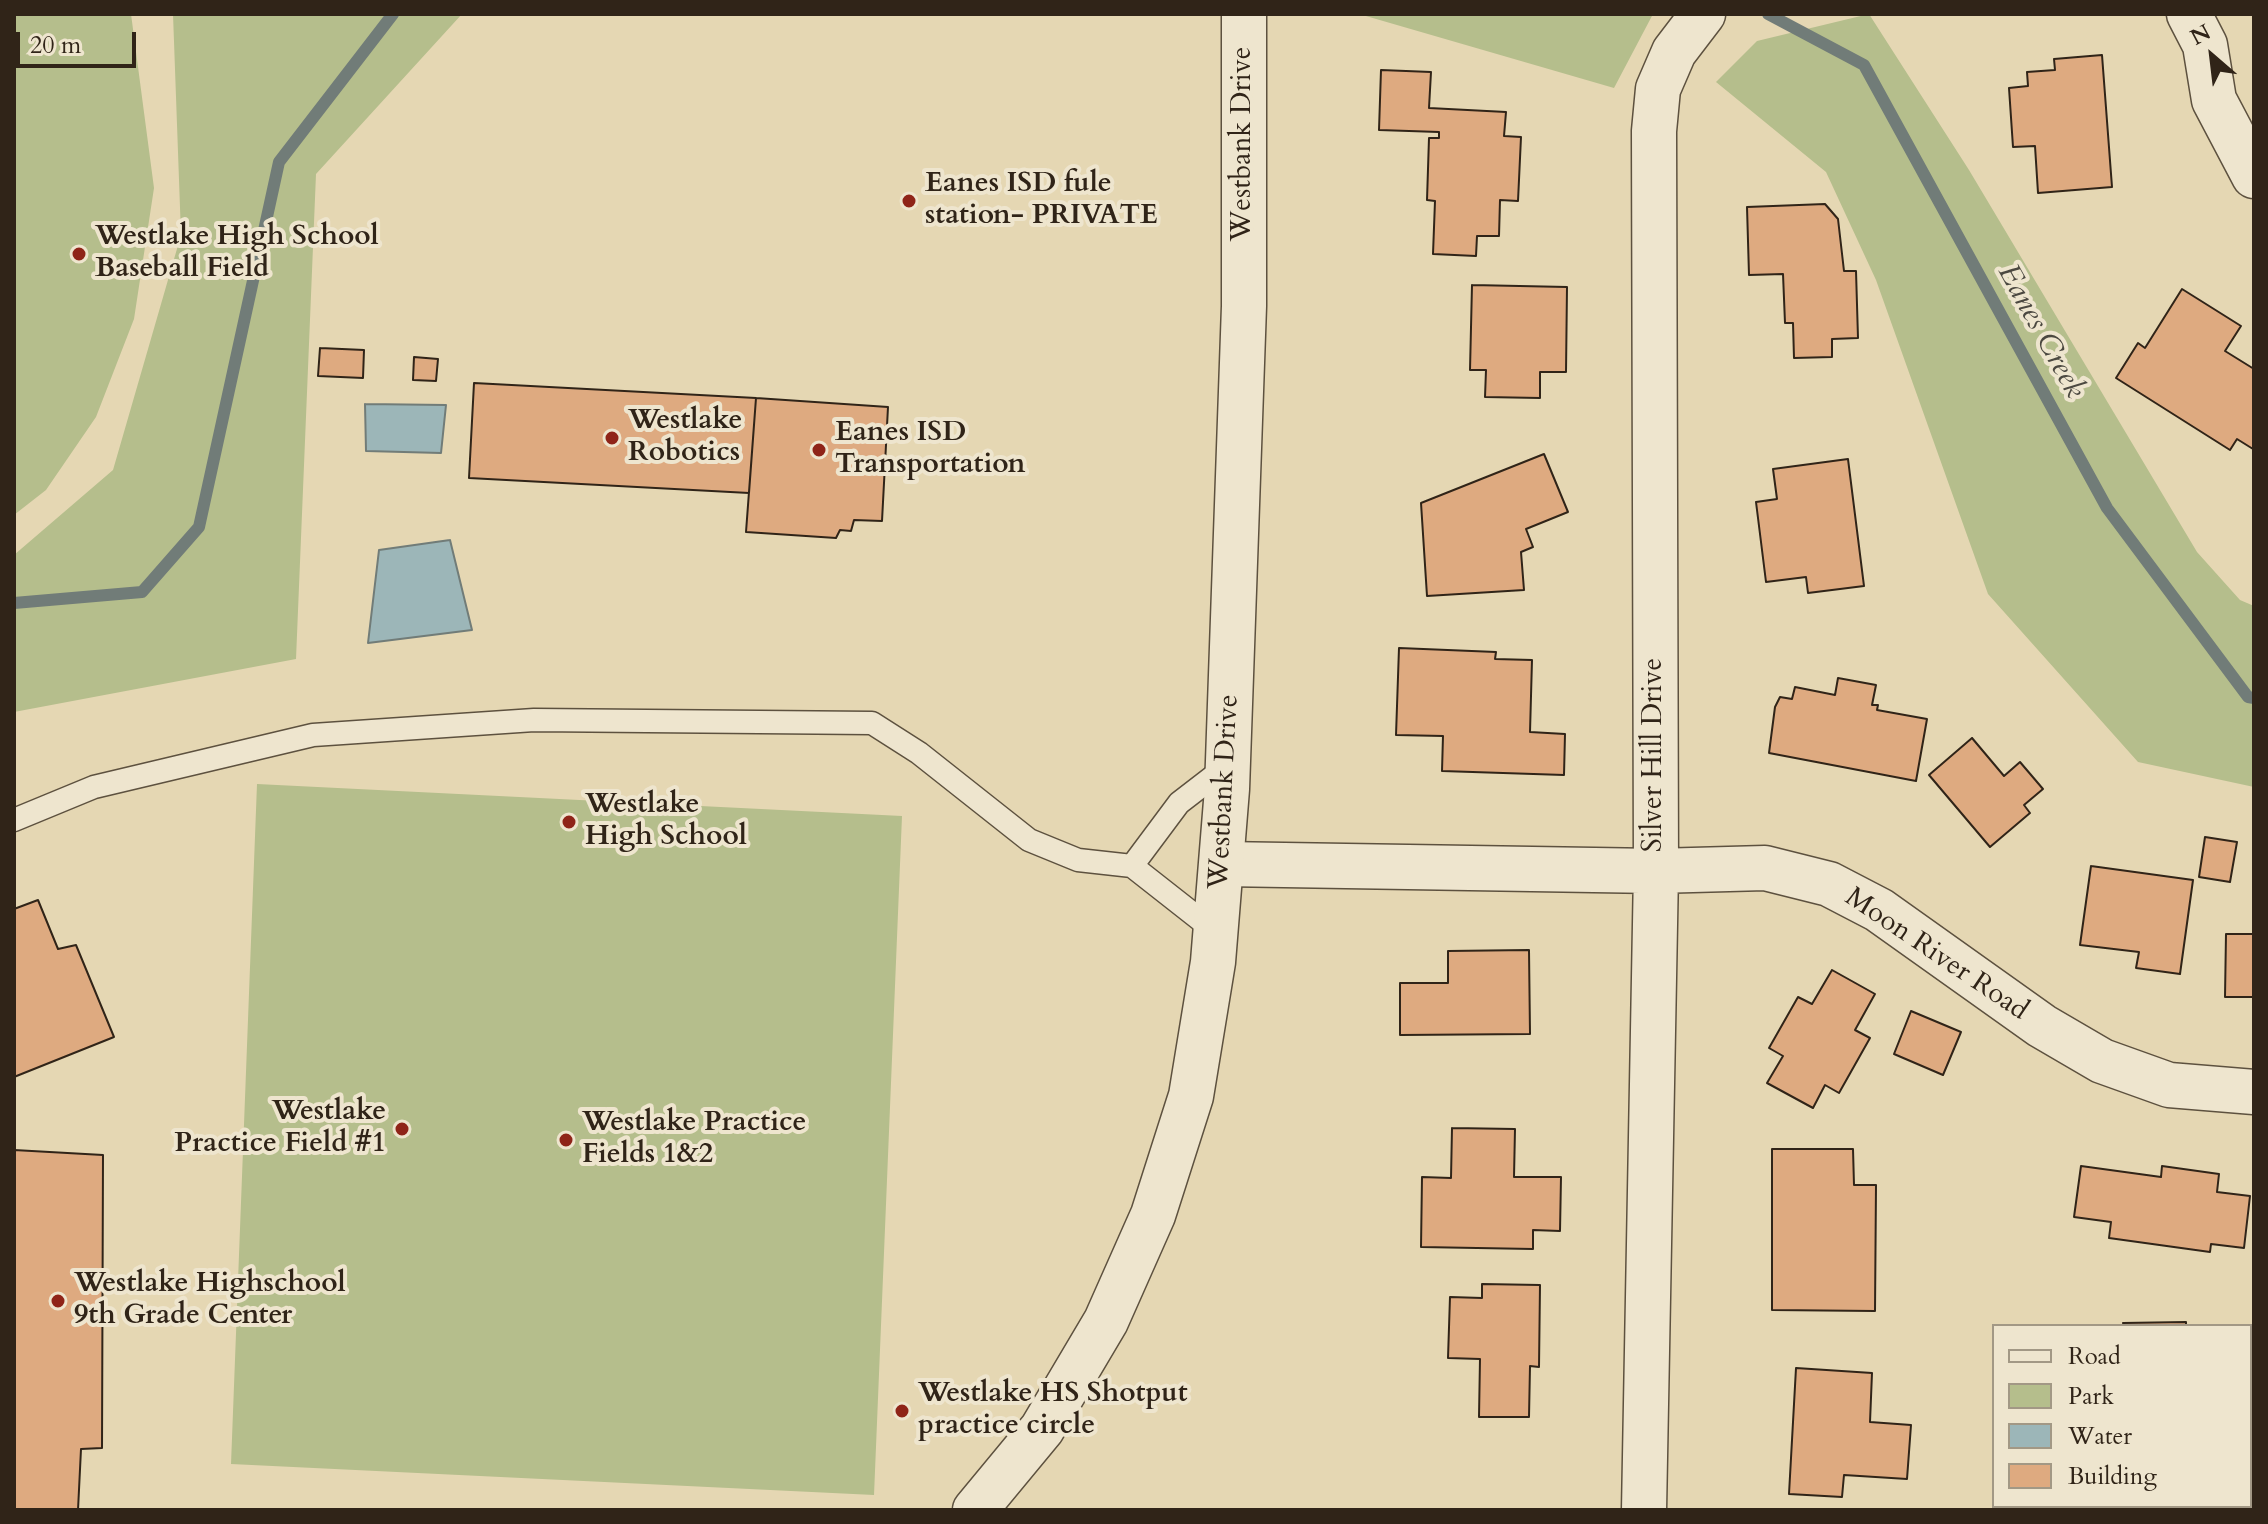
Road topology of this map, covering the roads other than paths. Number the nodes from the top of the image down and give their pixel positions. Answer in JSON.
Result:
{"nodes":[{"id":1,"x":1244,"y":14,"type":"edge"},
{"id":2,"x":1703,"y":14,"type":"edge"},
{"id":3,"x":2189,"y":14,"type":"edge"},
{"id":4,"x":2254,"y":176,"type":"edge"},
{"id":5,"x":1228,"y":765,"type":"junction"},
{"id":6,"x":14,"y":820,"type":"edge"},
{"id":7,"x":1222,"y":864,"type":"junction"},
{"id":8,"x":1132,"y":866,"type":"junction"},
{"id":9,"x":1656,"y":871,"type":"junction"},
{"id":10,"x":1216,"y":932,"type":"junction"},
{"id":11,"x":2254,"y":1092,"type":"edge"},
{"id":12,"x":975,"y":1510,"type":"edge"},
{"id":13,"x":1644,"y":1510,"type":"edge"}],
"edges":[{"from":1,"to":5,"type":"street","name":"Westbank Drive"},
{"from":2,"to":9,"type":"street","name":"Silver Hill Drive"},
{"from":3,"to":4,"type":"street"},
{"from":5,"to":7,"type":"street","name":"Westbank Drive"},
{"from":5,"to":8,"type":"lane"},
{"from":6,"to":8,"type":"lane"},
{"from":7,"to":9,"type":"street","name":"Moon River Road"},
{"from":7,"to":10,"type":"street","name":"Westbank Drive"},
{"from":8,"to":10,"type":"lane"},
{"from":9,"to":11,"type":"street","name":"Moon River Road"},
{"from":9,"to":13,"type":"street","name":"Silver Hill Drive"},
{"from":10,"to":12,"type":"street","name":"Westbank Drive"}]}
